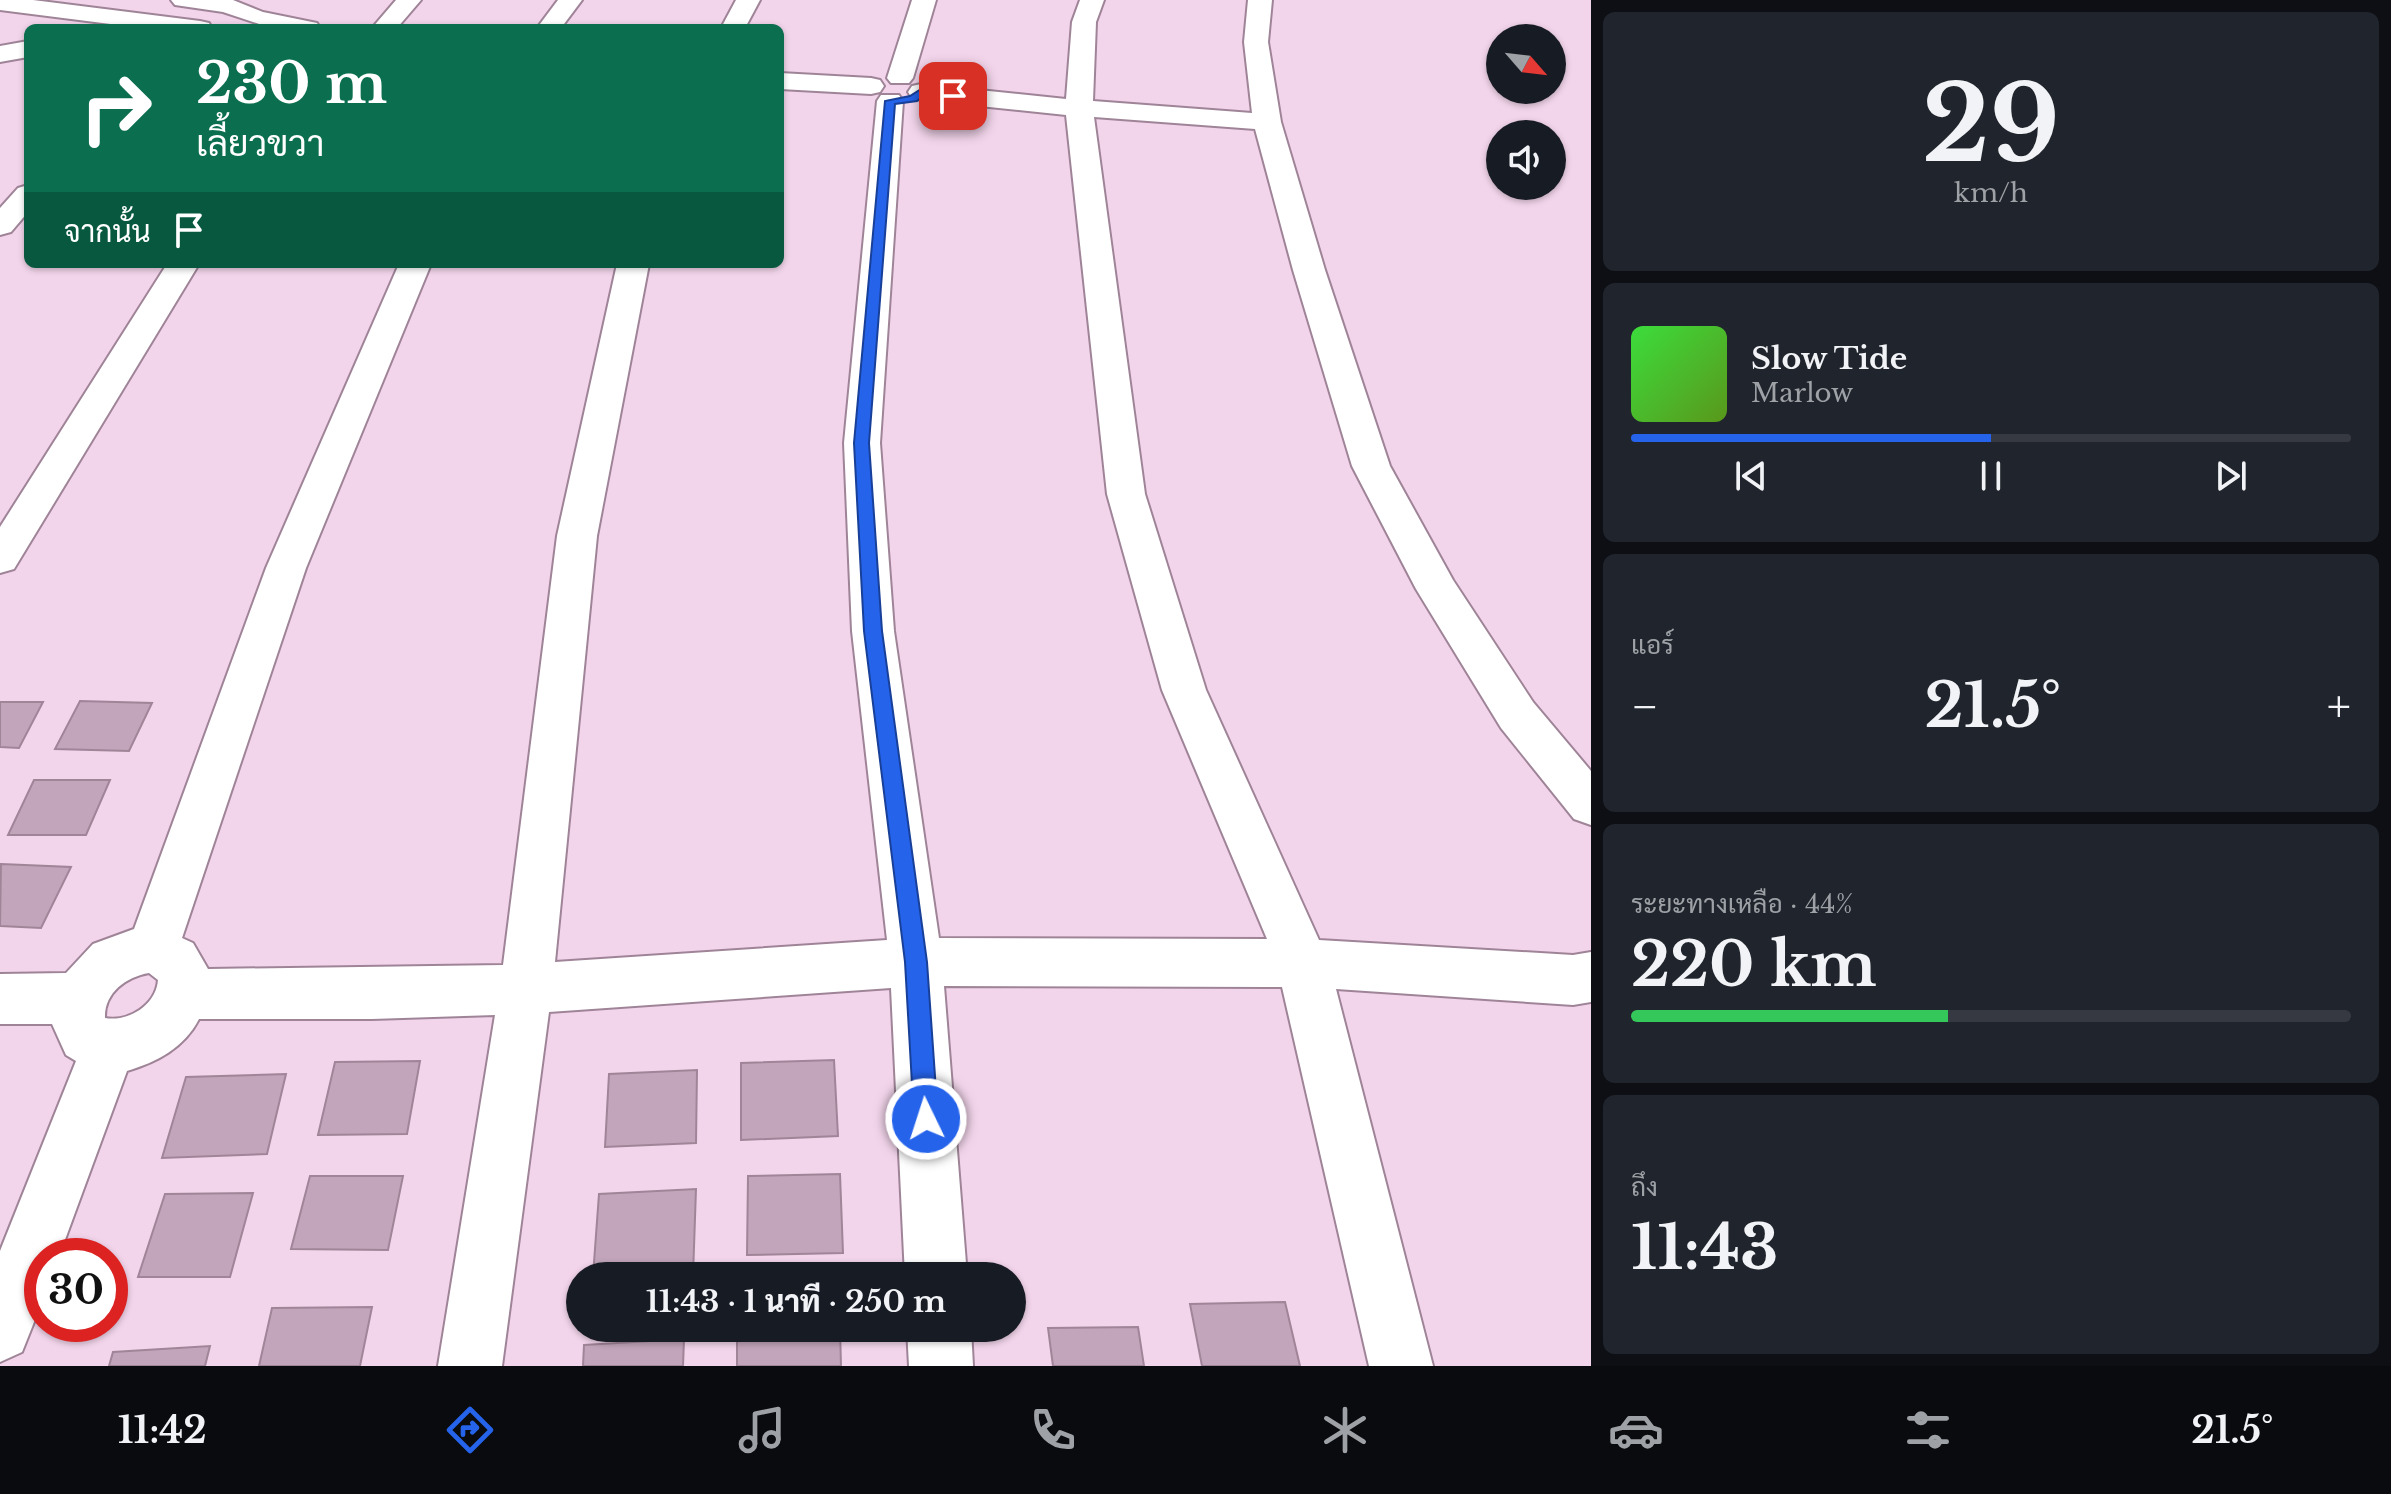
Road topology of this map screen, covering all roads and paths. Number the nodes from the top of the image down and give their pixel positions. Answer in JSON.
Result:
{"nodes":[{"id":1,"x":183,"y":0,"type":"edge"},
{"id":2,"x":409,"y":0,"type":"edge"},
{"id":3,"x":570,"y":0,"type":"edge"},
{"id":4,"x":748,"y":0,"type":"edge"},
{"id":5,"x":924,"y":0,"type":"edge"},
{"id":6,"x":1092,"y":0,"type":"edge"},
{"id":7,"x":1260,"y":0,"type":"edge"},
{"id":8,"x":2,"y":2,"type":"edge"},
{"id":9,"x":231,"y":3,"type":"edge"},
{"id":10,"x":257,"y":18,"type":"junction"},
{"id":11,"x":172,"y":24,"type":"edge"},
{"id":12,"x":207,"y":24,"type":"edge"},
{"id":13,"x":225,"y":24,"type":"edge"},
{"id":14,"x":288,"y":24,"type":"edge"},
{"id":15,"x":388,"y":24,"type":"edge"},
{"id":16,"x":552,"y":24,"type":"edge"},
{"id":17,"x":735,"y":24,"type":"edge"},
{"id":18,"x":24,"y":50,"type":"edge"},
{"id":19,"x":0,"y":54,"type":"edge"},
{"id":20,"x":784,"y":81,"type":"edge"},
{"id":21,"x":896,"y":89,"type":"junction"},
{"id":22,"x":1079,"y":108,"type":"junction"},
{"id":23,"x":1267,"y":122,"type":"junction"},
{"id":24,"x":24,"y":199,"type":"edge"},
{"id":25,"x":0,"y":226,"type":"edge"},
{"id":26,"x":181,"y":268,"type":"edge"},
{"id":27,"x":413,"y":268,"type":"edge"},
{"id":28,"x":632,"y":268,"type":"edge"},
{"id":29,"x":0,"y":559,"type":"edge"},
{"id":30,"x":1591,"y":805,"type":"edge"},
{"id":31,"x":152,"y":949,"type":"junction"},
{"id":32,"x":916,"y":962,"type":"junction"},
{"id":33,"x":1303,"y":963,"type":"junction"},
{"id":34,"x":1591,"y":977,"type":"edge"},
{"id":35,"x":526,"y":989,"type":"junction"},
{"id":36,"x":183,"y":994,"type":"junction"},
{"id":37,"x":79,"y":998,"type":"junction"},
{"id":38,"x":0,"y":999,"type":"edge"},
{"id":39,"x":109,"y":1046,"type":"junction"},
{"id":40,"x":935,"y":1262,"type":"edge"},
{"id":41,"x":0,"y":1330,"type":"edge"},
{"id":42,"x":940,"y":1342,"type":"edge"},
{"id":43,"x":470,"y":1366,"type":"edge"},
{"id":44,"x":941,"y":1366,"type":"edge"},
{"id":45,"x":1401,"y":1366,"type":"edge"}],
"edges":[{"from":1,"to":9,"type":"street"},
{"from":2,"to":15,"type":"street"},
{"from":3,"to":16,"type":"street"},
{"from":4,"to":17,"type":"street"},
{"from":5,"to":21,"type":"street"},
{"from":6,"to":22,"type":"street"},
{"from":7,"to":23,"type":"street"},
{"from":8,"to":11,"type":"street"},
{"from":9,"to":10,"type":"street"},
{"from":9,"to":12,"type":"street"},
{"from":10,"to":13,"type":"street"},
{"from":10,"to":14,"type":"street"},
{"from":18,"to":19,"type":"street"},
{"from":20,"to":21,"type":"street"},
{"from":21,"to":22,"type":"street"},
{"from":21,"to":32,"type":"street"},
{"from":22,"to":23,"type":"street"},
{"from":22,"to":33,"type":"street"},
{"from":23,"to":30,"type":"street"},
{"from":24,"to":25,"type":"street"},
{"from":26,"to":29,"type":"street"},
{"from":27,"to":31,"type":"street"},
{"from":28,"to":35,"type":"street"},
{"from":31,"to":36,"type":"street"},
{"from":31,"to":37,"type":"street"},
{"from":32,"to":33,"type":"street"},
{"from":32,"to":35,"type":"street"},
{"from":32,"to":40,"type":"street"},
{"from":33,"to":34,"type":"street"},
{"from":33,"to":45,"type":"street"},
{"from":35,"to":36,"type":"street"},
{"from":35,"to":43,"type":"street"},
{"from":36,"to":39,"type":"street"},
{"from":37,"to":38,"type":"street"},
{"from":37,"to":39,"type":"street"},
{"from":39,"to":41,"type":"street"},
{"from":42,"to":44,"type":"street"}]}
